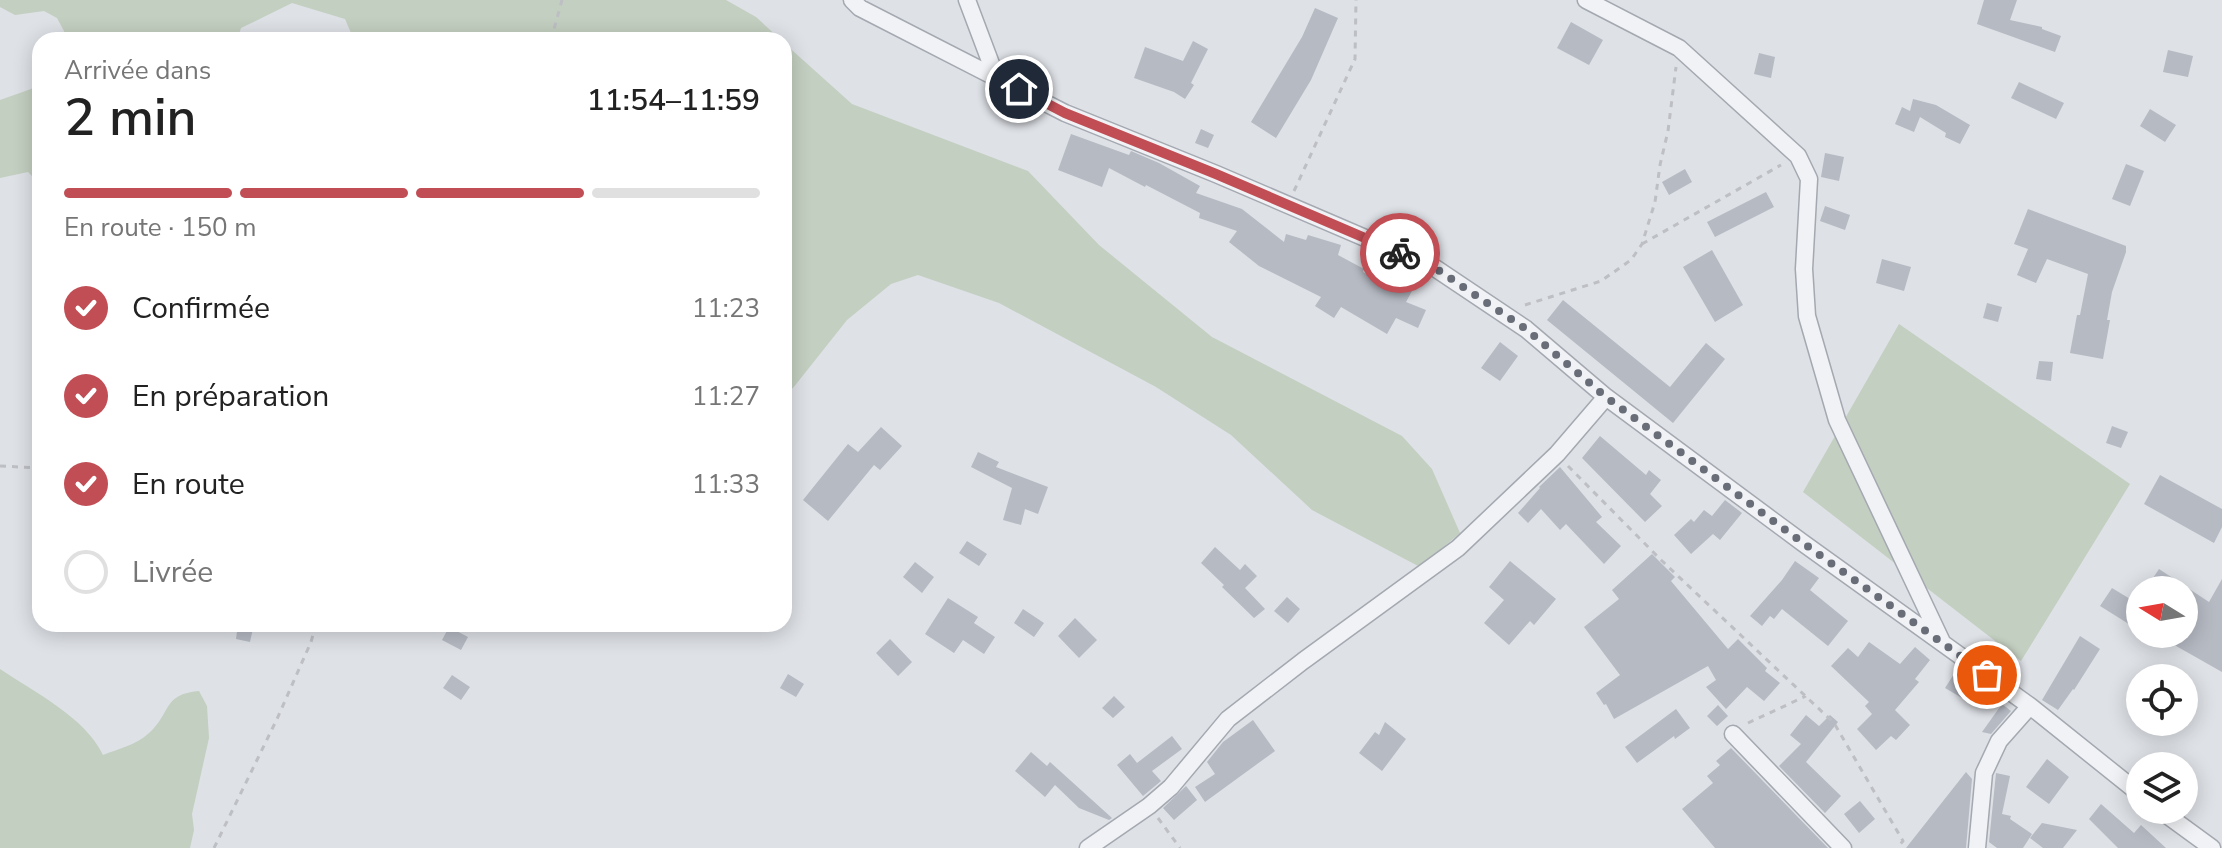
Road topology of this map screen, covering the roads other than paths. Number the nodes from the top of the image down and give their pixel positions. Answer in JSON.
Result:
{"nodes":[{"id":1,"x":841,"y":0,"type":"edge"},
{"id":2,"x":967,"y":0,"type":"edge"},
{"id":3,"x":1586,"y":0,"type":"edge"},
{"id":4,"x":856,"y":4,"type":"edge"},
{"id":5,"x":996,"y":77,"type":"junction"},
{"id":6,"x":1606,"y":397,"type":"junction"},
{"id":7,"x":1943,"y":644,"type":"junction"},
{"id":8,"x":2030,"y":706,"type":"junction"},
{"id":9,"x":1733,"y":734,"type":"road end"},
{"id":10,"x":2126,"y":783,"type":"edge"},
{"id":11,"x":2179,"y":824,"type":"edge"},
{"id":12,"x":1981,"y":846,"type":"edge"},
{"id":13,"x":1088,"y":848,"type":"edge"},
{"id":14,"x":1843,"y":848,"type":"edge"},
{"id":15,"x":2212,"y":848,"type":"edge"}],
"edges":[{"from":1,"to":4,"type":"street"},
{"from":2,"to":5,"type":"street"},
{"from":3,"to":7,"type":"street"},
{"from":4,"to":5,"type":"street"},
{"from":5,"to":6,"type":"street"},
{"from":6,"to":7,"type":"street"},
{"from":6,"to":13,"type":"street"},
{"from":7,"to":8,"type":"street"},
{"from":8,"to":10,"type":"street"},
{"from":8,"to":12,"type":"street"},
{"from":9,"to":14,"type":"street"},
{"from":11,"to":15,"type":"street"}]}
